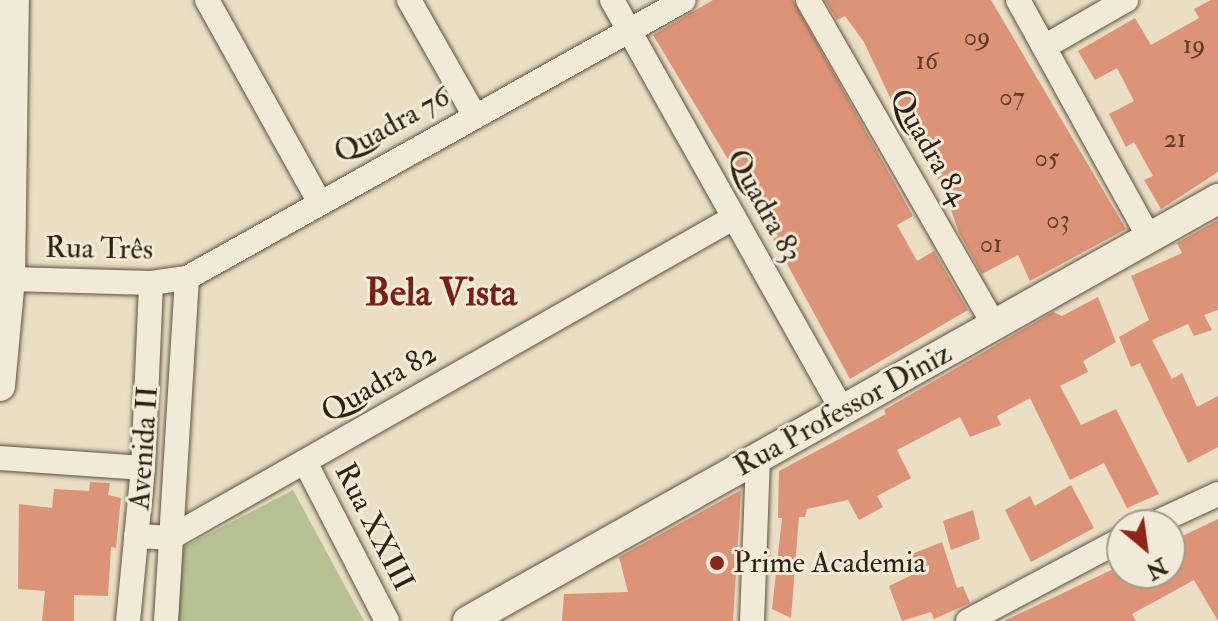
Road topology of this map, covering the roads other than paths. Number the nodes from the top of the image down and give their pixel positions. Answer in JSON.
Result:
{"nodes":[{"id":1,"x":14,"y":0,"type":"edge"},
{"id":2,"x":207,"y":0,"type":"edge"},
{"id":3,"x":409,"y":0,"type":"edge"},
{"id":4,"x":612,"y":0,"type":"edge"},
{"id":5,"x":684,"y":0,"type":"edge"},
{"id":6,"x":808,"y":0,"type":"edge"},
{"id":7,"x":1018,"y":0,"type":"edge"},
{"id":8,"x":1126,"y":0,"type":"edge"},
{"id":9,"x":631,"y":31,"type":"junction"},
{"id":10,"x":1044,"y":47,"type":"junction"},
{"id":11,"x":5,"y":113,"type":"edge"},
{"id":12,"x":475,"y":116,"type":"junction"},
{"id":13,"x":1218,"y":199,"type":"edge"},
{"id":14,"x":319,"y":201,"type":"junction"},
{"id":15,"x":733,"y":218,"type":"junction"},
{"id":16,"x":1149,"y":237,"type":"junction"},
{"id":17,"x":187,"y":278,"type":"junction"},
{"id":18,"x":10,"y":279,"type":"junction"},
{"id":19,"x":151,"y":283,"type":"junction"},
{"id":20,"x":994,"y":325,"type":"junction"},
{"id":21,"x":0,"y":386,"type":"edge"},
{"id":22,"x":843,"y":411,"type":"junction"},
{"id":23,"x":758,"y":457,"type":"junction"},
{"id":24,"x":0,"y":458,"type":"edge"},
{"id":25,"x":305,"y":462,"type":"junction"},
{"id":26,"x":143,"y":468,"type":"junction"},
{"id":27,"x":1218,"y":494,"type":"edge"},
{"id":28,"x":1186,"y":509,"type":"edge"},
{"id":29,"x":136,"y":536,"type":"junction"},
{"id":30,"x":170,"y":538,"type":"junction"},
{"id":31,"x":1106,"y":548,"type":"edge"},
{"id":32,"x":128,"y":621,"type":"edge"},
{"id":33,"x":166,"y":621,"type":"edge"},
{"id":34,"x":387,"y":621,"type":"edge"},
{"id":35,"x":468,"y":621,"type":"edge"},
{"id":36,"x":752,"y":621,"type":"edge"},
{"id":37,"x":968,"y":621,"type":"edge"}],
"edges":[{"from":1,"to":11,"type":"street"},
{"from":2,"to":14,"type":"street"},
{"from":3,"to":12,"type":"street"},
{"from":4,"to":9,"type":"street","name":"Quadra 83"},
{"from":5,"to":9,"type":"street"},
{"from":6,"to":20,"type":"street","name":"Quadra 84"},
{"from":7,"to":10,"type":"street"},
{"from":8,"to":10,"type":"street"},
{"from":9,"to":12,"type":"street","name":"Quadra 76"},
{"from":9,"to":15,"type":"street","name":"Quadra 83"},
{"from":10,"to":16,"type":"street"},
{"from":11,"to":18,"type":"street"},
{"from":12,"to":14,"type":"street","name":"Quadra 76"},
{"from":13,"to":16,"type":"street","name":"Rua Professor Diniz"},
{"from":14,"to":17,"type":"street","name":"Quadra 76"},
{"from":15,"to":22,"type":"street","name":"Quadra 83"},
{"from":15,"to":25,"type":"street","name":"Quadra 82"},
{"from":16,"to":20,"type":"street","name":"Rua Professor Diniz"},
{"from":17,"to":19,"type":"street","name":"Rua Três"},
{"from":17,"to":30,"type":"street","name":"Avenida II"},
{"from":18,"to":19,"type":"street","name":"Rua Três"},
{"from":18,"to":21,"type":"street"},
{"from":19,"to":26,"type":"street","name":"Avenida II"},
{"from":20,"to":22,"type":"street","name":"Rua Professor Diniz"},
{"from":22,"to":23,"type":"street","name":"Rua Professor Diniz"},
{"from":23,"to":35,"type":"street","name":"Rua Professor Diniz"},
{"from":23,"to":36,"type":"street"},
{"from":24,"to":26,"type":"street"},
{"from":25,"to":30,"type":"street","name":"Quadra 82"},
{"from":25,"to":34,"type":"street","name":"Rua XXIII"},
{"from":26,"to":29,"type":"street","name":"Avenida II"},
{"from":27,"to":28,"type":"street"},
{"from":29,"to":30,"type":"street"},
{"from":29,"to":32,"type":"street","name":"Avenida II"},
{"from":30,"to":33,"type":"street","name":"Avenida II"},
{"from":31,"to":37,"type":"street"}]}
